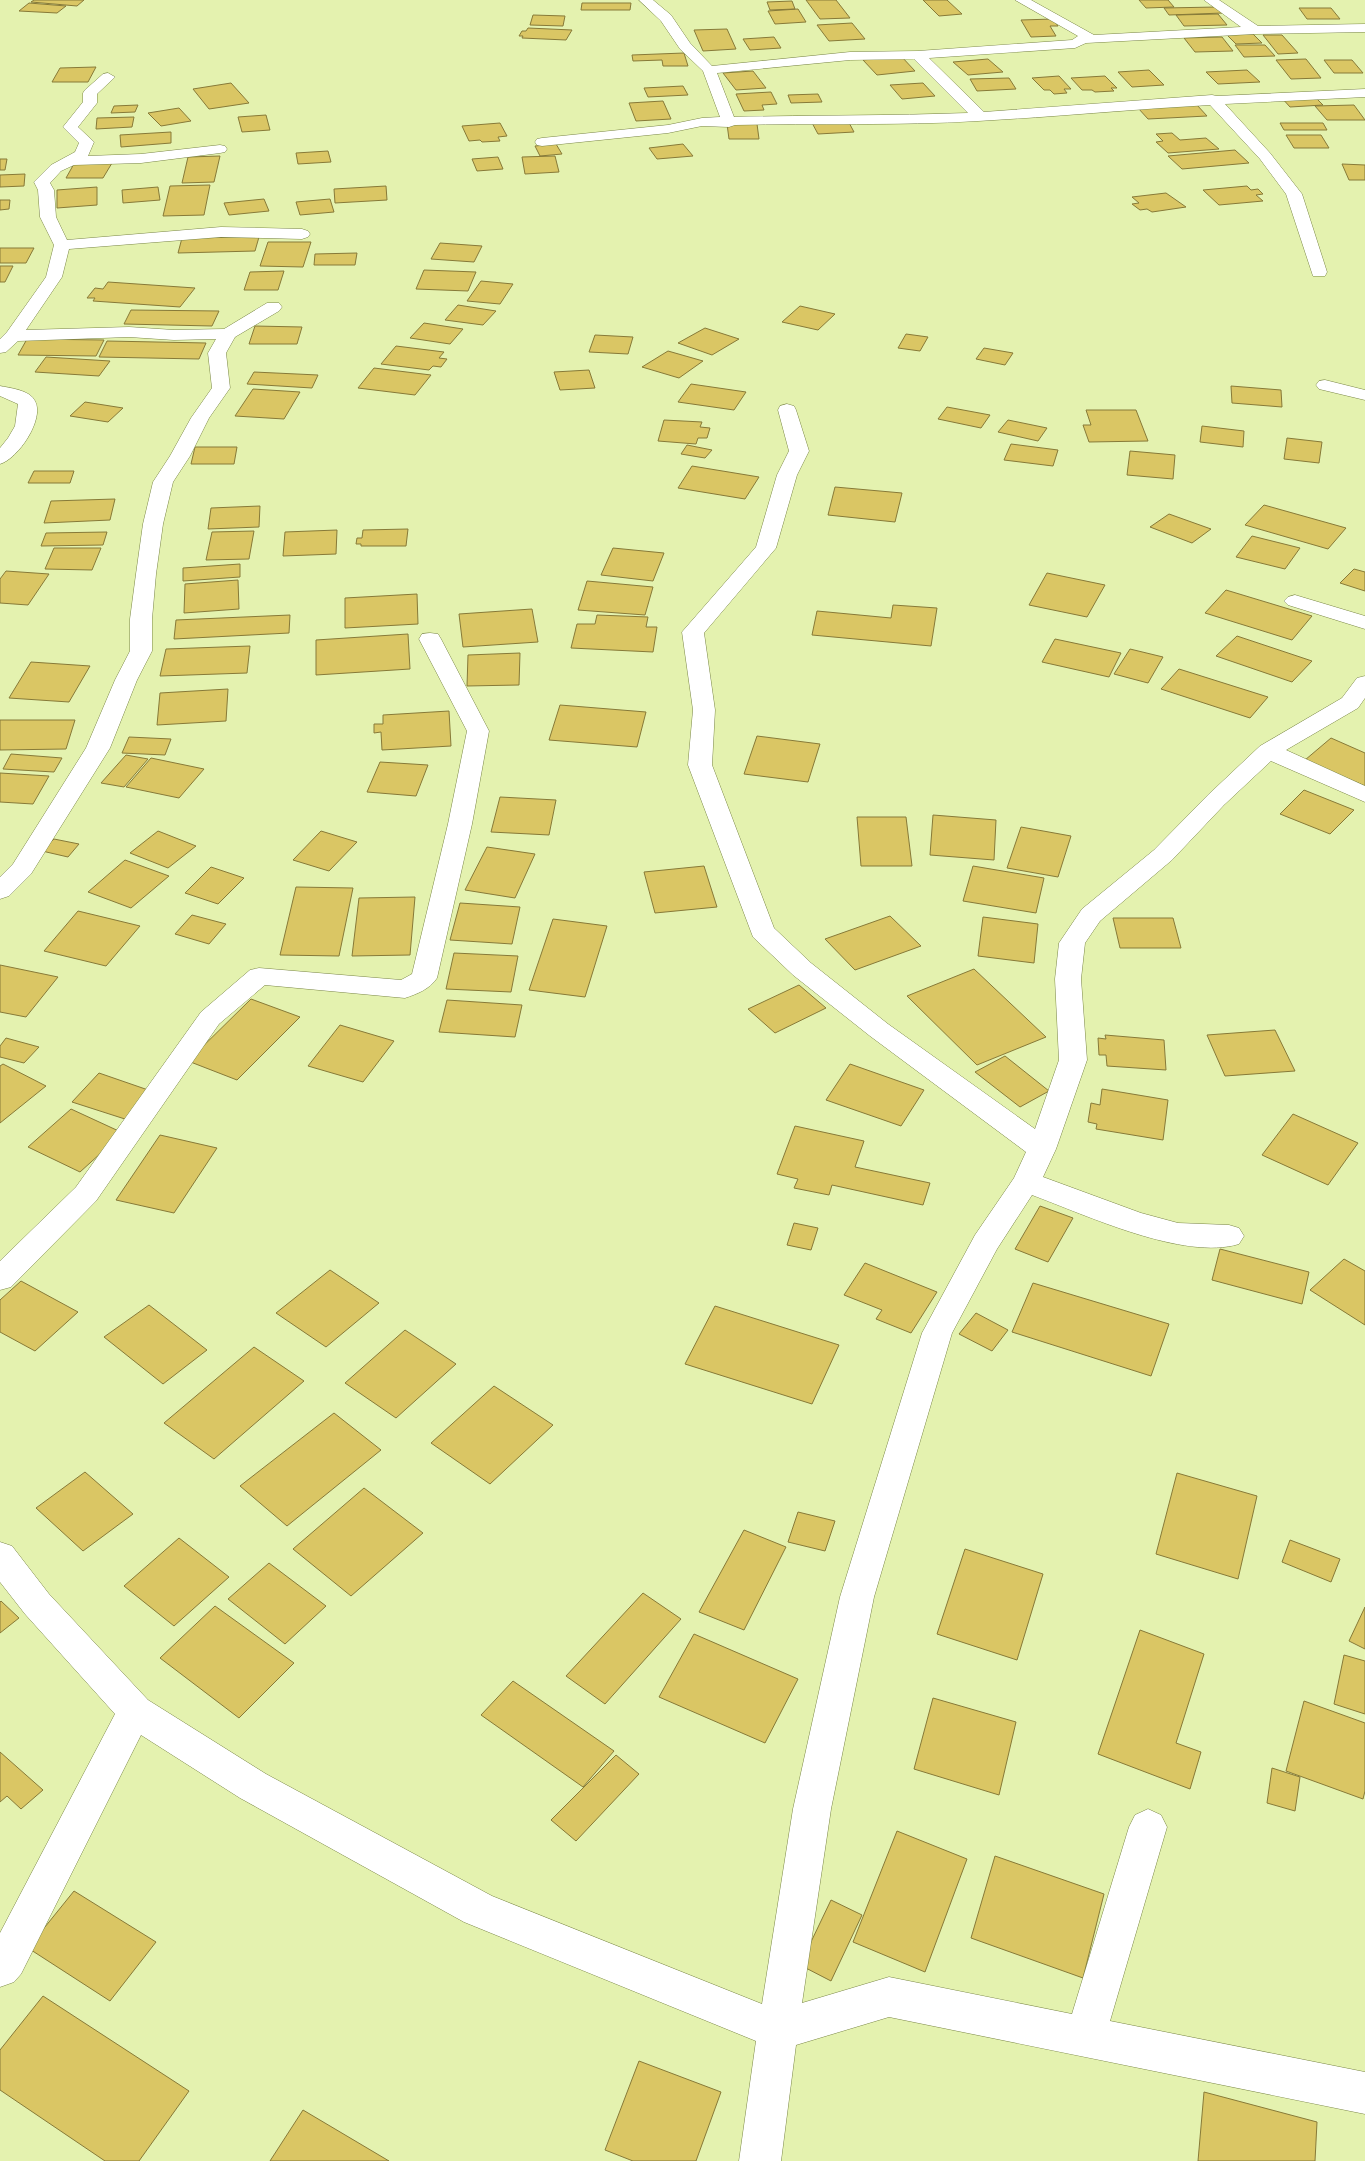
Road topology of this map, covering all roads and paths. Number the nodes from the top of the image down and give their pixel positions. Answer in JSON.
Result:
{"nodes":[{"id":1,"x":644,"y":0,"type":"edge"},
{"id":2,"x":1021,"y":0,"type":"edge"},
{"id":3,"x":1210,"y":0,"type":"edge"},
{"id":4,"x":1365,"y":28,"type":"edge"},
{"id":5,"x":1255,"y":30,"type":"junction"},
{"id":6,"x":1086,"y":39,"type":"junction"},
{"id":7,"x":918,"y":55,"type":"junction"},
{"id":8,"x":709,"y":70,"type":"junction"},
{"id":9,"x":108,"y":77,"type":"dead end"},
{"id":10,"x":1365,"y":93,"type":"edge"},
{"id":11,"x":1212,"y":99,"type":"junction"},
{"id":12,"x":980,"y":117,"type":"junction"},
{"id":13,"x":729,"y":123,"type":"junction"},
{"id":14,"x":542,"y":142,"type":"dead end"},
{"id":15,"x":220,"y":149,"type":"dead end"},
{"id":16,"x":73,"y":160,"type":"junction"},
{"id":17,"x":302,"y":234,"type":"dead end"},
{"id":18,"x":62,"y":245,"type":"junction"},
{"id":19,"x":1319,"y":272,"type":"dead end"},
{"id":20,"x":273,"y":308,"type":"dead end"},
{"id":21,"x":228,"y":334,"type":"junction"},
{"id":22,"x":13,"y":336,"type":"junction"},
{"id":23,"x":0,"y":348,"type":"edge"},
{"id":24,"x":1325,"y":384,"type":"dead end"},
{"id":25,"x":0,"y":391,"type":"edge"},
{"id":26,"x":1365,"y":395,"type":"edge"},
{"id":27,"x":787,"y":410,"type":"dead end"},
{"id":28,"x":0,"y":458,"type":"edge"},
{"id":29,"x":1295,"y":601,"type":"dead end"},
{"id":30,"x":1365,"y":623,"type":"edge"},
{"id":31,"x":430,"y":639,"type":"dead end"},
{"id":32,"x":1365,"y":683,"type":"edge"},
{"id":33,"x":1268,"y":751,"type":"junction"},
{"id":34,"x":1365,"y":795,"type":"edge"},
{"id":35,"x":0,"y":891,"type":"edge"},
{"id":36,"x":1042,"y":1149,"type":"junction"},
{"id":37,"x":1026,"y":1182,"type":"junction"},
{"id":38,"x":1229,"y":1236,"type":"dead end"},
{"id":39,"x":0,"y":1279,"type":"edge"},
{"id":40,"x":0,"y":1556,"type":"edge"},
{"id":41,"x":135,"y":1711,"type":"junction"},
{"id":42,"x":1148,"y":1827,"type":"dead end"},
{"id":43,"x":0,"y":1968,"type":"edge"},
{"id":44,"x":778,"y":2030,"type":"junction"},
{"id":45,"x":1085,"y":2036,"type":"junction"},
{"id":46,"x":1365,"y":2093,"type":"edge"},
{"id":47,"x":760,"y":2161,"type":"edge"}],
"edges":[{"from":1,"to":8,"type":"street"},
{"from":2,"to":6,"type":"street"},
{"from":3,"to":5,"type":"street"},
{"from":4,"to":5,"type":"street"},
{"from":5,"to":6,"type":"street"},
{"from":6,"to":7,"type":"street"},
{"from":7,"to":8,"type":"street"},
{"from":7,"to":12,"type":"street"},
{"from":8,"to":13,"type":"street"},
{"from":9,"to":16,"type":"street"},
{"from":10,"to":11,"type":"street"},
{"from":11,"to":12,"type":"street"},
{"from":11,"to":19,"type":"street"},
{"from":12,"to":13,"type":"street"},
{"from":13,"to":14,"type":"street"},
{"from":15,"to":16,"type":"street"},
{"from":16,"to":18,"type":"street"},
{"from":17,"to":18,"type":"street"},
{"from":18,"to":22,"type":"street"},
{"from":20,"to":21,"type":"street"},
{"from":21,"to":22,"type":"street"},
{"from":21,"to":35,"type":"street"},
{"from":22,"to":23,"type":"street"},
{"from":24,"to":26,"type":"street"},
{"from":25,"to":28,"type":"street"},
{"from":27,"to":36,"type":"street"},
{"from":29,"to":30,"type":"street"},
{"from":31,"to":39,"type":"street"},
{"from":32,"to":33,"type":"street"},
{"from":33,"to":34,"type":"street"},
{"from":33,"to":36,"type":"street"},
{"from":36,"to":37,"type":"street"},
{"from":37,"to":38,"type":"street"},
{"from":37,"to":44,"type":"street"},
{"from":40,"to":41,"type":"street"},
{"from":41,"to":43,"type":"street"},
{"from":41,"to":44,"type":"street"},
{"from":42,"to":45,"type":"street"},
{"from":44,"to":45,"type":"street"},
{"from":44,"to":47,"type":"street"},
{"from":45,"to":46,"type":"street"}]}
